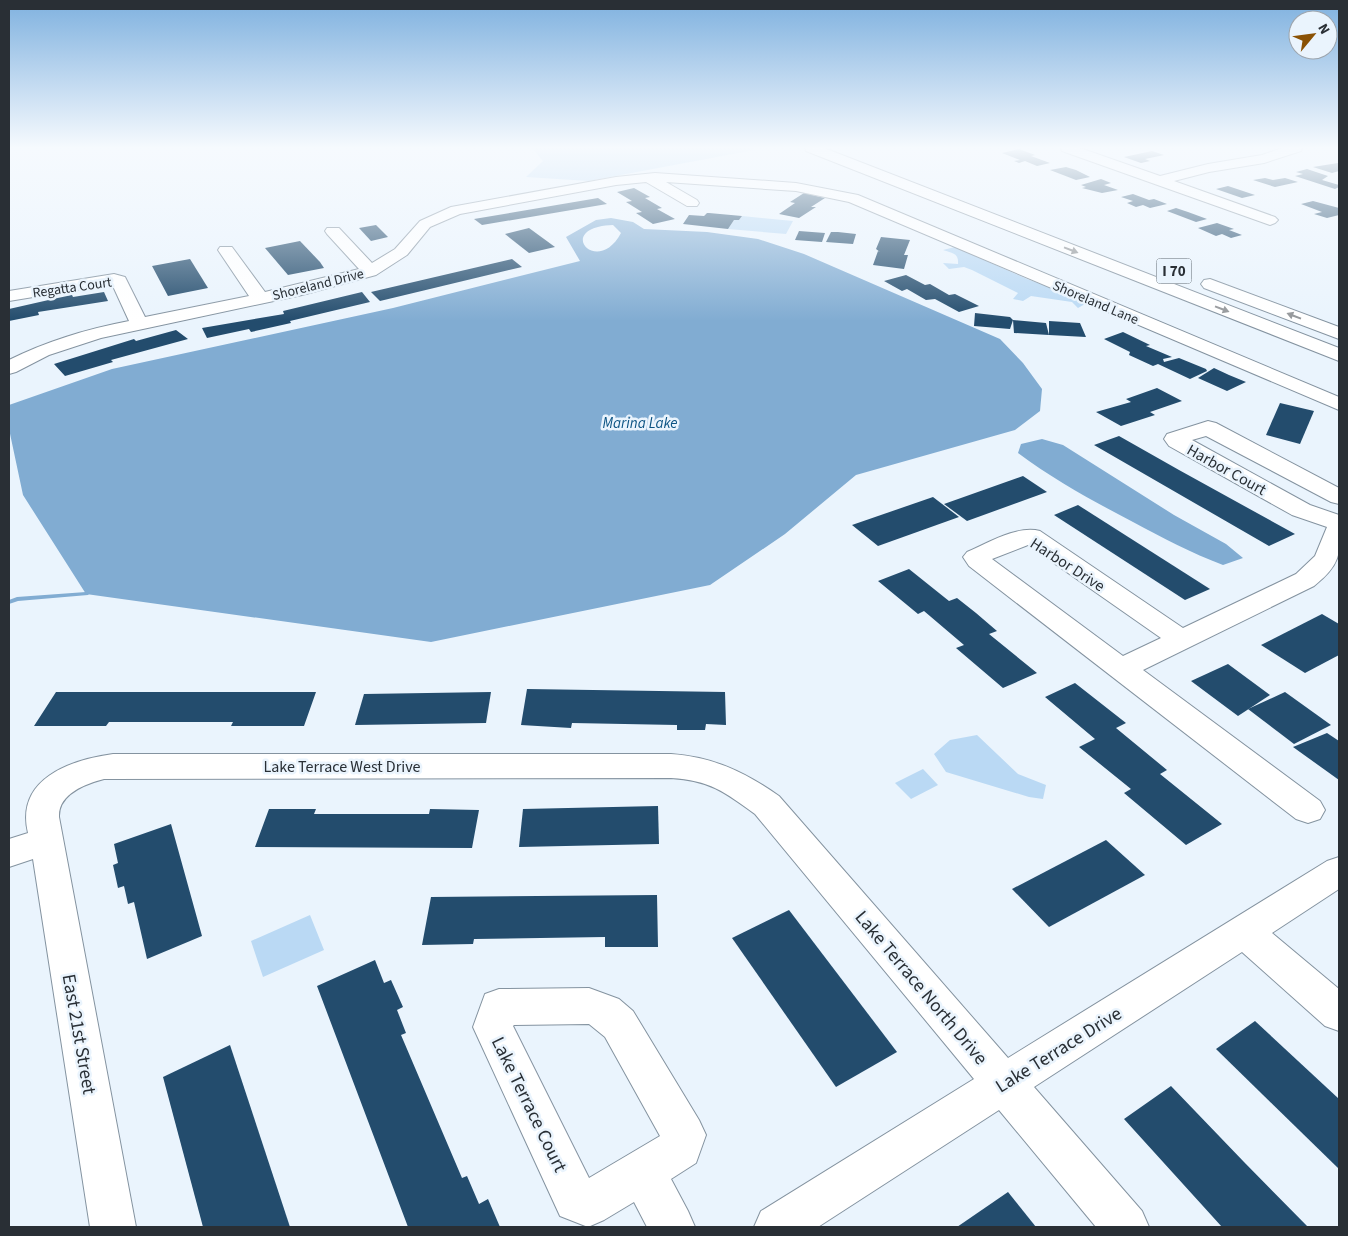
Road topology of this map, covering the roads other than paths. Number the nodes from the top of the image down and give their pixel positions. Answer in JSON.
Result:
{"nodes":[{"id":1,"x":479,"y":206,"type":"edge"},
{"id":2,"x":871,"y":206,"type":"edge"},
{"id":3,"x":958,"y":206,"type":"edge"},
{"id":4,"x":1229,"y":206,"type":"edge"},
{"id":5,"x":1270,"y":220,"type":"dead end"},
{"id":6,"x":333,"y":231,"type":"dead end"},
{"id":7,"x":226,"y":250,"type":"dead end"},
{"id":8,"x":370,"y":271,"type":"junction"},
{"id":9,"x":1193,"y":278,"type":"dead end"},
{"id":10,"x":9,"y":296,"type":"edge"},
{"id":11,"x":260,"y":298,"type":"junction"},
{"id":12,"x":139,"y":323,"type":"junction"},
{"id":13,"x":1339,"y":333,"type":"edge"},
{"id":14,"x":1339,"y":355,"type":"edge"},
{"id":15,"x":9,"y":368,"type":"edge"},
{"id":16,"x":1339,"y":404,"type":"edge"},
{"id":17,"x":1339,"y":497,"type":"edge"},
{"id":18,"x":1339,"y":523,"type":"edge"},
{"id":19,"x":1339,"y":528,"type":"edge"},
{"id":20,"x":1182,"y":640,"type":"junction"},
{"id":21,"x":1121,"y":669,"type":"junction"},
{"id":22,"x":728,"y":779,"type":"joint"},
{"id":23,"x":1308,"y":810,"type":"dead end"},
{"id":24,"x":47,"y":840,"type":"junction"},
{"id":25,"x":9,"y":853,"type":"edge"},
{"id":26,"x":1339,"y":871,"type":"edge"},
{"id":27,"x":1244,"y":931,"type":"junction"},
{"id":28,"x":1339,"y":1014,"type":"edge"},
{"id":29,"x":1004,"y":1084,"type":"junction"},
{"id":30,"x":642,"y":1172,"type":"junction"},
{"id":31,"x":113,"y":1227,"type":"edge"},
{"id":32,"x":672,"y":1227,"type":"edge"},
{"id":33,"x":778,"y":1227,"type":"edge"},
{"id":34,"x":1126,"y":1227,"type":"edge"}],
"edges":[{"from":1,"to":8,"type":"main road","name":"Shoreland Drive"},
{"from":2,"to":16,"type":"main road","name":"Shoreland Lane"},
{"from":3,"to":14,"type":"main road","number":"I 70","one_way":true},
{"from":4,"to":5,"type":"main road"},
{"from":6,"to":8,"type":"main road"},
{"from":7,"to":11,"type":"main road"},
{"from":8,"to":11,"type":"main road","name":"Shoreland Drive"},
{"from":13,"to":9,"type":"main road","number":"I 70","one_way":true},
{"from":10,"to":12,"type":"main road","name":"Regatta Court"},
{"from":11,"to":12,"type":"main road","name":"Shoreland Drive"},
{"from":12,"to":15,"type":"main road","name":"Shoreland Drive"},
{"from":17,"to":18,"type":"main road","name":"Harbor Court"},
{"from":19,"to":20,"type":"main road"},
{"from":20,"to":21,"type":"main road"},
{"from":20,"to":21,"type":"main road","name":"Harbor Drive"},
{"from":21,"to":23,"type":"main road","name":"Harbor Drive"},
{"from":22,"to":24,"type":"main road","name":"Lake Terrace West Drive"},
{"from":22,"to":29,"type":"main road","name":"Lake Terrace North Drive"},
{"from":24,"to":25,"type":"main road"},
{"from":24,"to":31,"type":"main road","name":"East 21st Street"},
{"from":26,"to":27,"type":"main road","name":"Lake Terrace Drive"},
{"from":27,"to":28,"type":"main road"},
{"from":27,"to":29,"type":"main road","name":"Lake Terrace Drive"},
{"from":29,"to":33,"type":"main road","name":"Lake Terrace Drive"},
{"from":29,"to":34,"type":"main road","name":"Lake Terrace North Drive"},
{"from":30,"to":30,"type":"main road","name":"Lake Terrace Court"},
{"from":30,"to":32,"type":"main road"}]}
